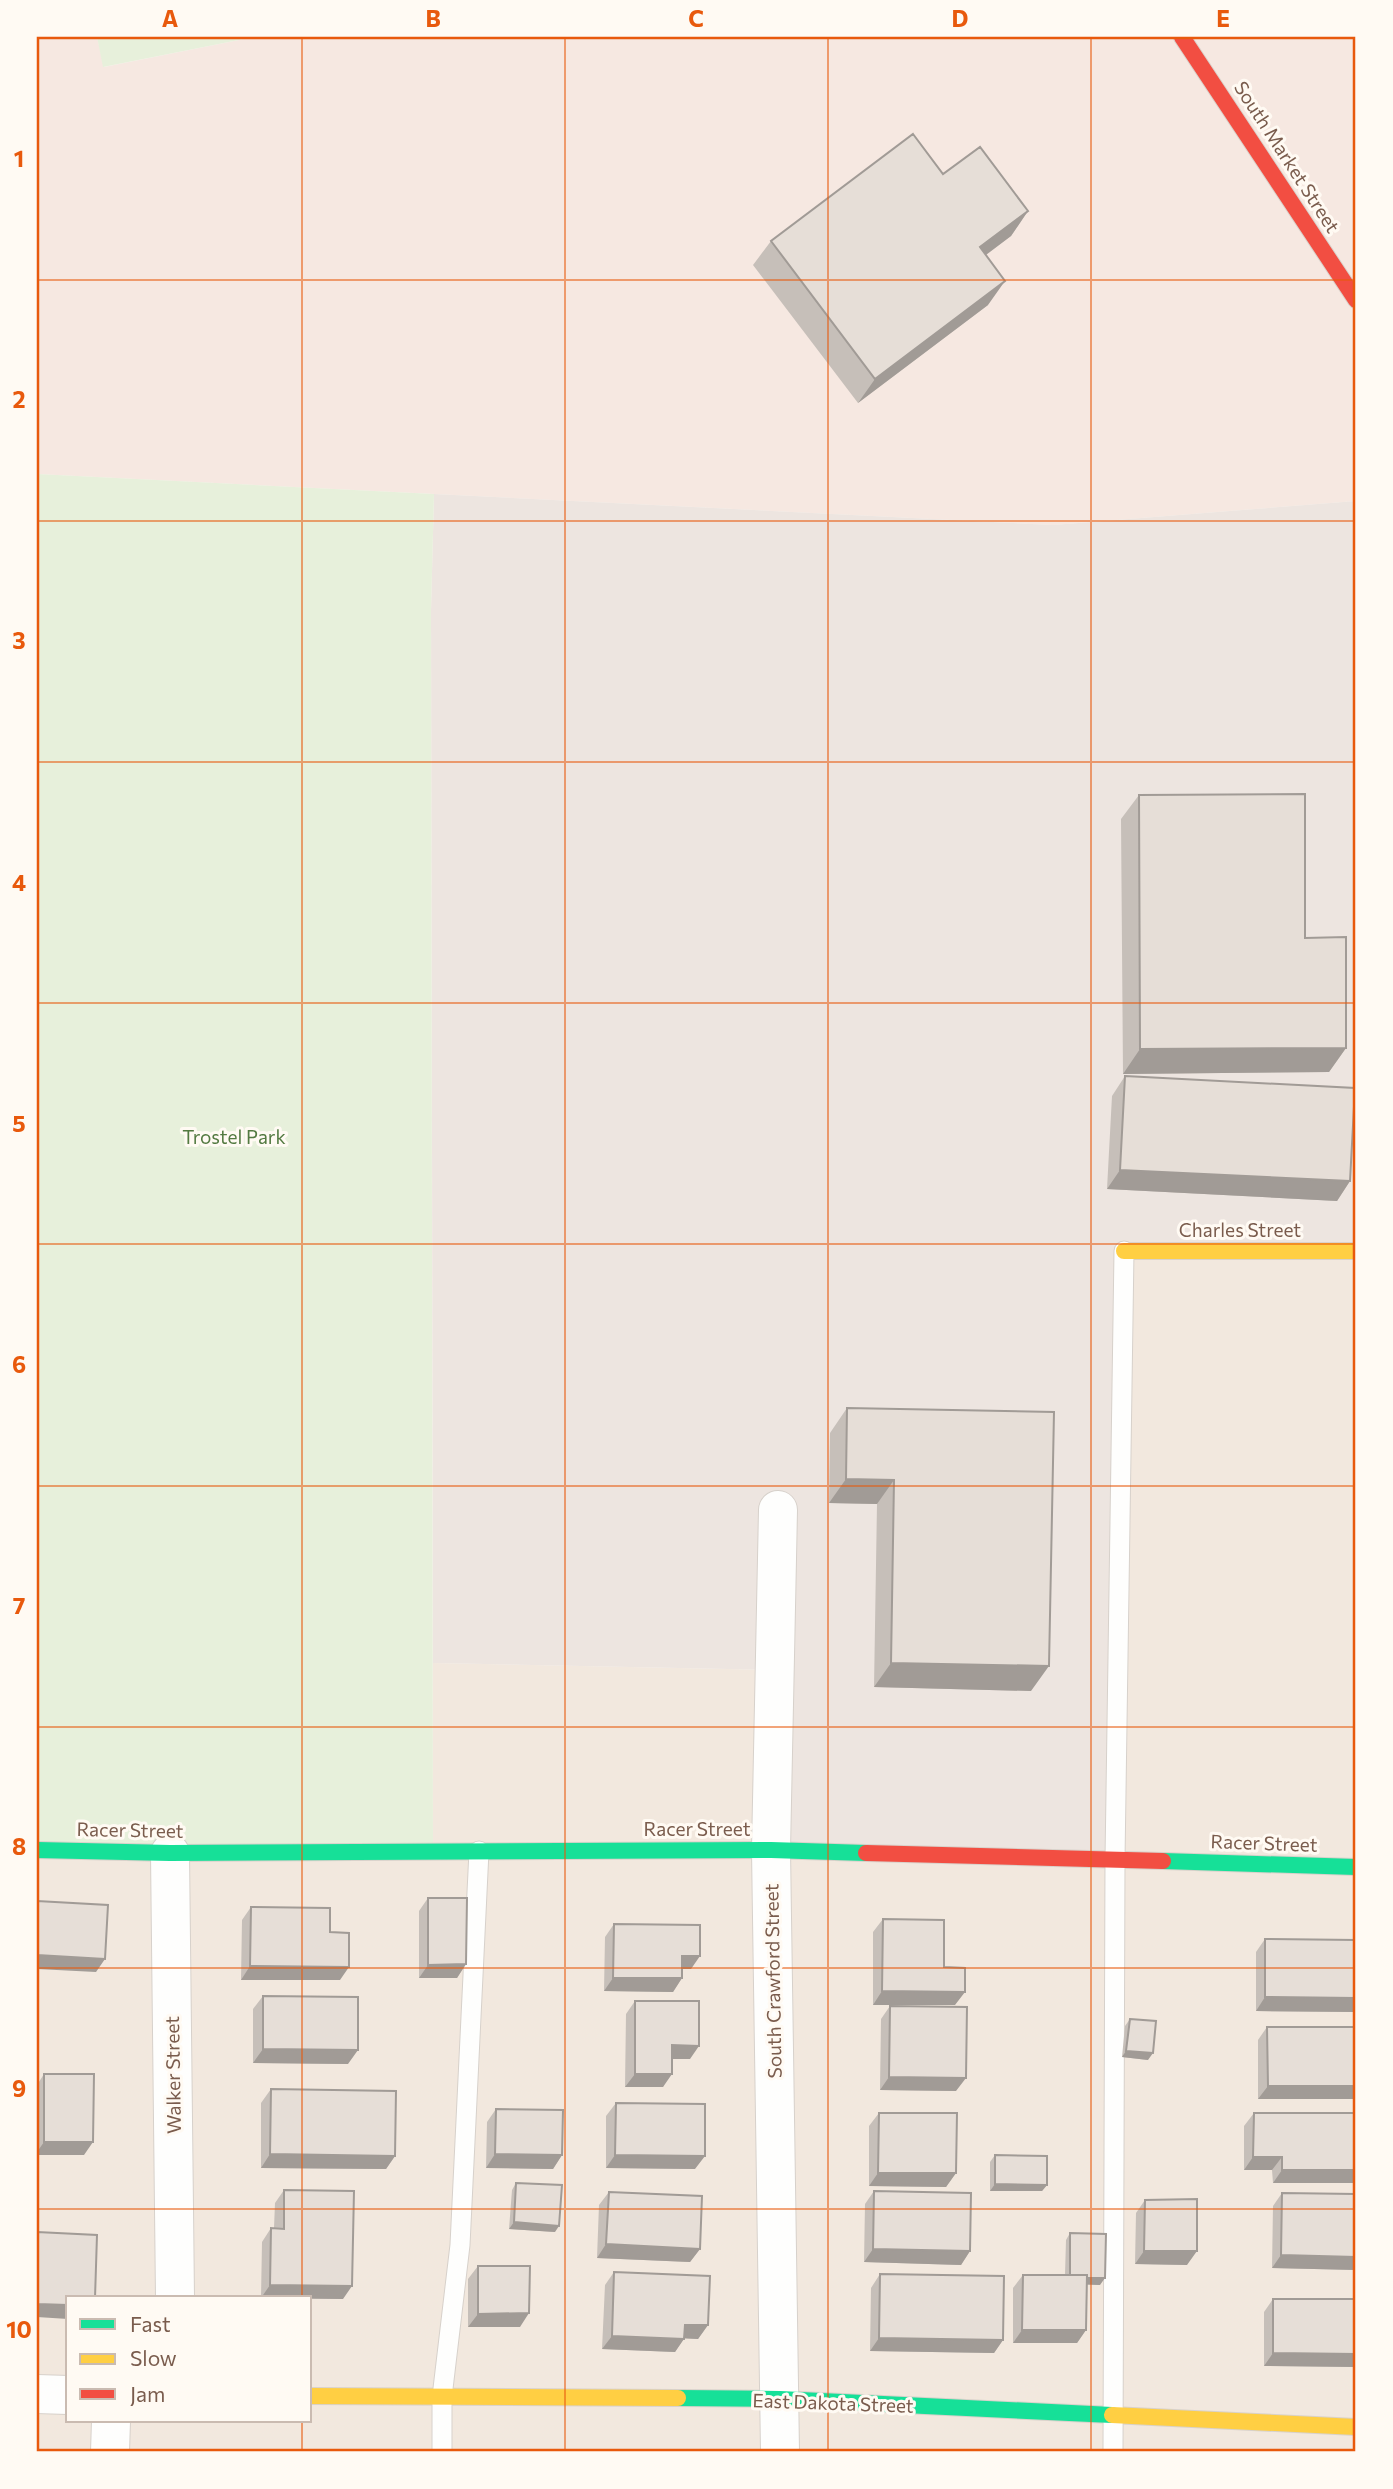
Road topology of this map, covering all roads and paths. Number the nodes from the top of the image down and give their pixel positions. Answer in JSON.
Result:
{"nodes":[{"id":1,"x":1182,"y":37,"type":"edge"},
{"id":2,"x":1356,"y":300,"type":"edge"},
{"id":3,"x":1124,"y":1251,"type":"joint"},
{"id":4,"x":1356,"y":1251,"type":"edge"},
{"id":5,"x":778,"y":1510,"type":"dead end"},
{"id":6,"x":37,"y":1850,"type":"edge"},
{"id":7,"x":771,"y":1850,"type":"junction"},
{"id":8,"x":479,"y":1851,"type":"junction"},
{"id":9,"x":170,"y":1853,"type":"junction"},
{"id":10,"x":1115,"y":1860,"type":"junction"},
{"id":11,"x":1356,"y":1867,"type":"edge"},
{"id":12,"x":175,"y":2296,"type":"edge"},
{"id":13,"x":37,"y":2394,"type":"edge"},
{"id":14,"x":66,"y":2395,"type":"edge"},
{"id":15,"x":312,"y":2396,"type":"edge"},
{"id":16,"x":442,"y":2397,"type":"junction"},
{"id":17,"x":780,"y":2399,"type":"junction"},
{"id":18,"x":1113,"y":2415,"type":"junction"},
{"id":19,"x":111,"y":2422,"type":"edge"},
{"id":20,"x":1356,"y":2427,"type":"edge"},
{"id":21,"x":110,"y":2452,"type":"edge"},
{"id":22,"x":442,"y":2452,"type":"edge"},
{"id":23,"x":780,"y":2452,"type":"edge"},
{"id":24,"x":1113,"y":2452,"type":"edge"}],
"edges":[{"from":1,"to":2,"type":"street","name":"South Market Street"},
{"from":3,"to":4,"type":"street","name":"Charles Street"},
{"from":3,"to":10,"type":"lane"},
{"from":5,"to":7,"type":"street","name":"South Crawford Street"},
{"from":6,"to":9,"type":"street","name":"Racer Street"},
{"from":7,"to":8,"type":"street","name":"Racer Street"},
{"from":7,"to":10,"type":"street","name":"Racer Street"},
{"from":7,"to":17,"type":"street","name":"South Crawford Street"},
{"from":8,"to":9,"type":"street","name":"Racer Street"},
{"from":8,"to":16,"type":"lane"},
{"from":9,"to":12,"type":"street","name":"Walker Street"},
{"from":10,"to":11,"type":"street","name":"Racer Street"},
{"from":10,"to":18,"type":"lane"},
{"from":13,"to":14,"type":"street"},
{"from":15,"to":16,"type":"street","name":"East Dakota Street"},
{"from":16,"to":17,"type":"street","name":"East Dakota Street"},
{"from":16,"to":22,"type":"lane"},
{"from":17,"to":18,"type":"street","name":"East Dakota Street"},
{"from":17,"to":23,"type":"street","name":"South Crawford Street"},
{"from":18,"to":20,"type":"street","name":"East Dakota Street"},
{"from":18,"to":24,"type":"lane"},
{"from":19,"to":21,"type":"street"}]}
